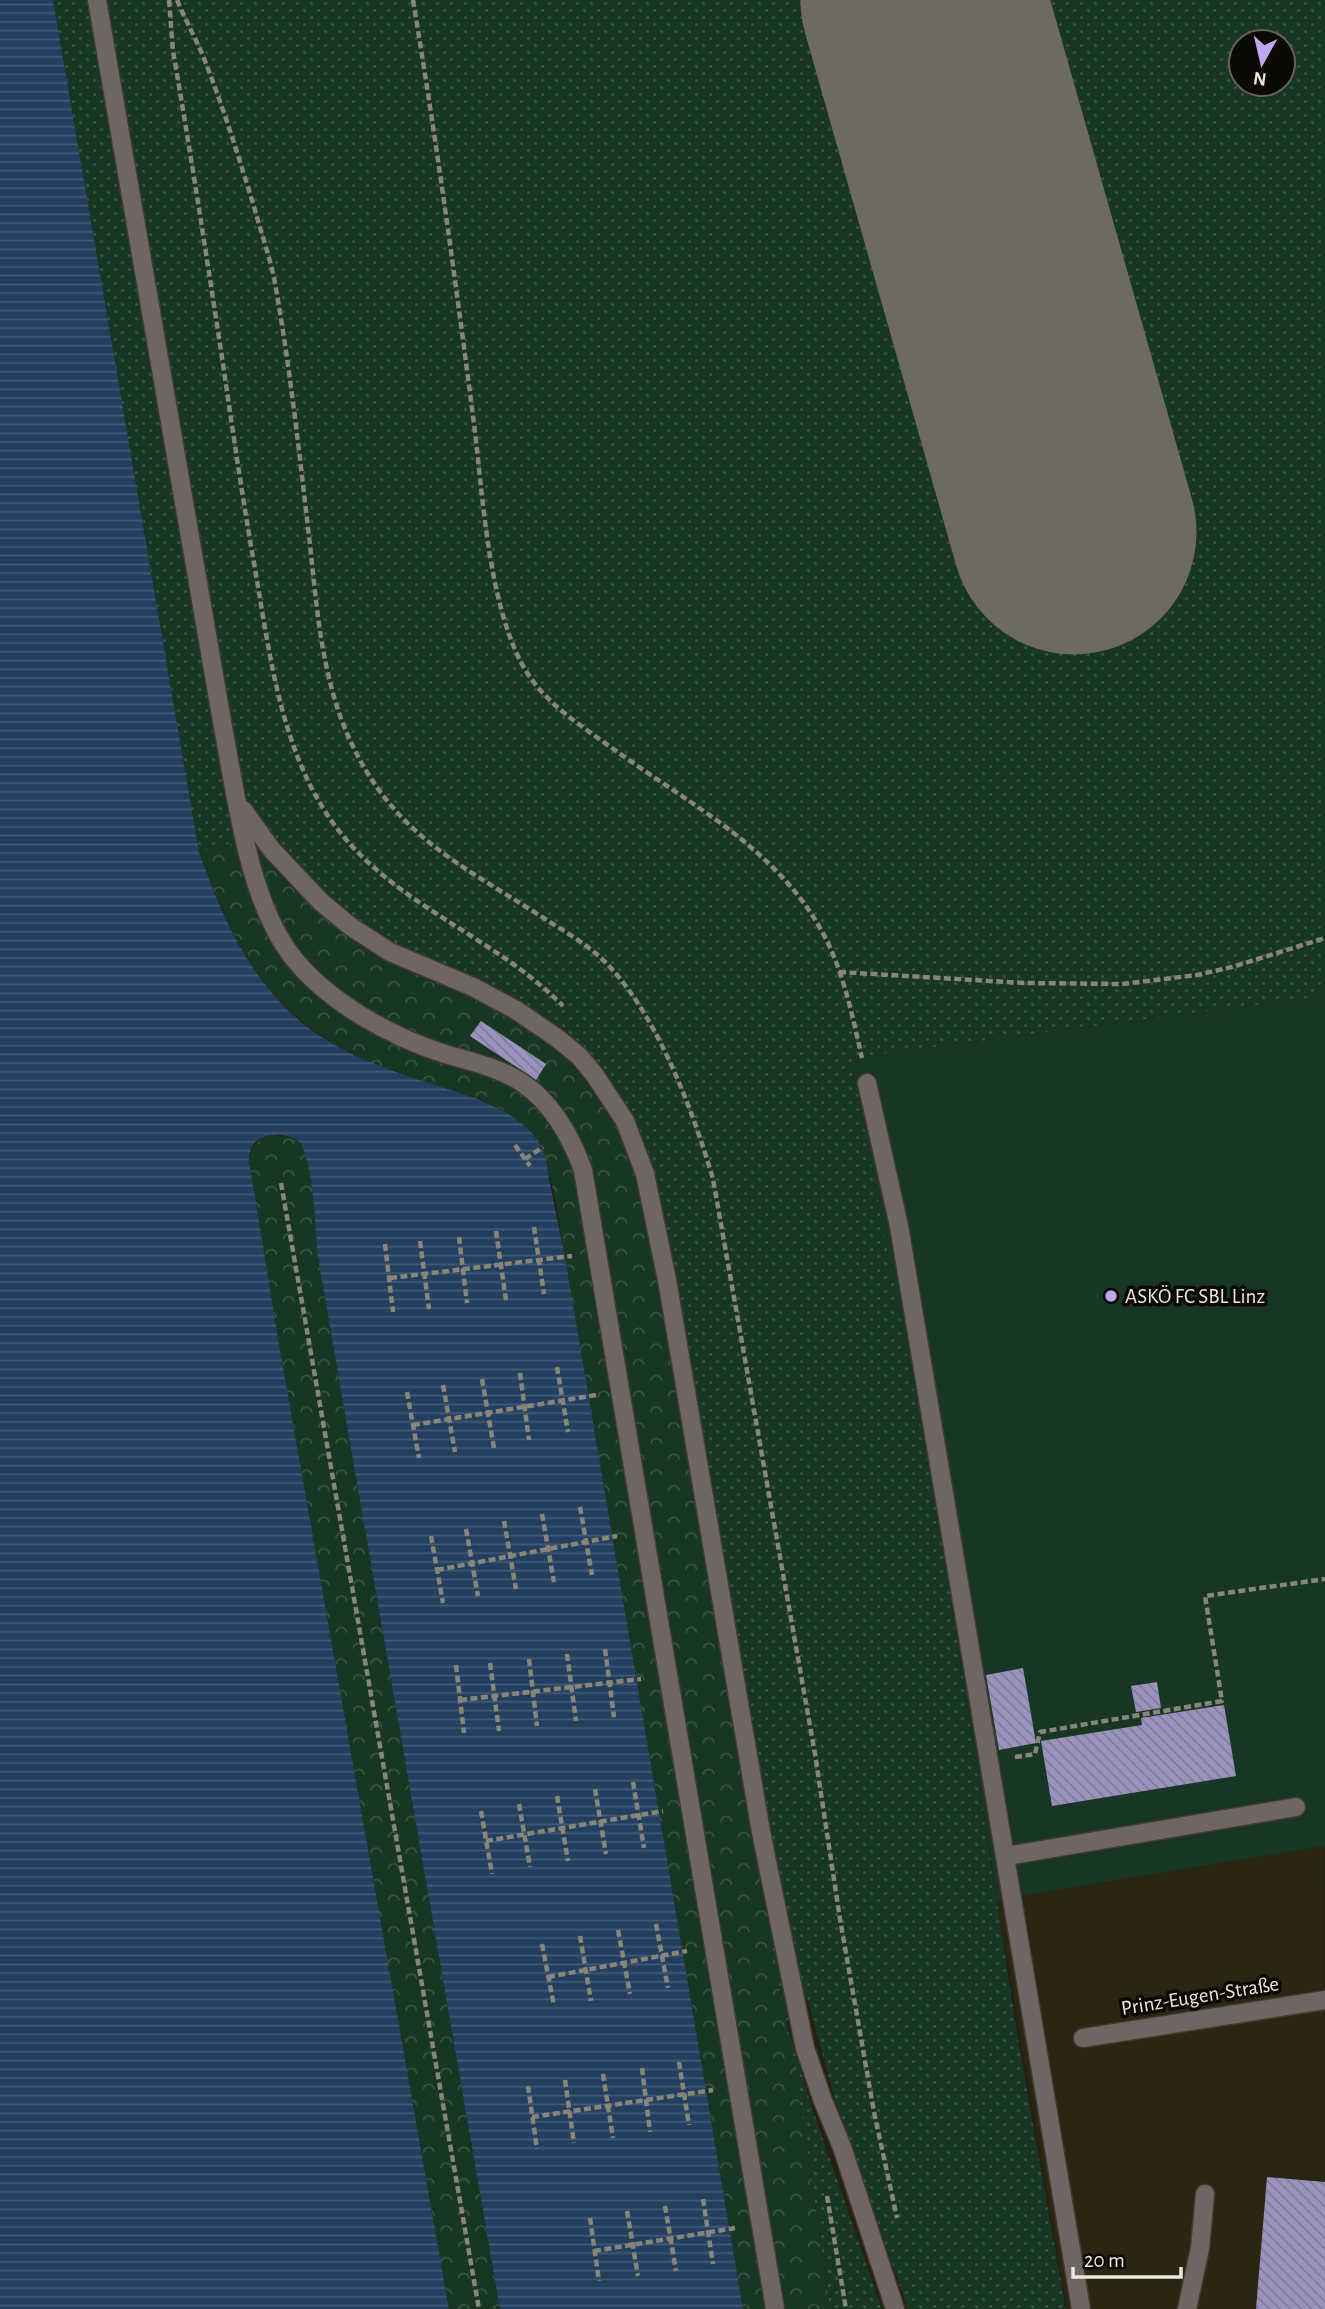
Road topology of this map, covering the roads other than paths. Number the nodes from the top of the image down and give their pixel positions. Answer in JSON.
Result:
{"nodes":[{"id":1,"x":97,"y":0,"type":"edge"},
{"id":2,"x":237,"y":802,"type":"junction"},
{"id":3,"x":867,"y":1083,"type":"road end"},
{"id":4,"x":1296,"y":1807,"type":"dead end"},
{"id":5,"x":1006,"y":1856,"type":"junction"},
{"id":6,"x":1325,"y":2000,"type":"edge"},
{"id":7,"x":1083,"y":2038,"type":"dead end"},
{"id":8,"x":1205,"y":2194,"type":"dead end"},
{"id":9,"x":775,"y":2309,"type":"edge"},
{"id":10,"x":895,"y":2309,"type":"edge"},
{"id":11,"x":1081,"y":2309,"type":"edge"},
{"id":12,"x":1187,"y":2309,"type":"edge"}],
"edges":[{"from":1,"to":2,"type":"lane"},
{"from":2,"to":9,"type":"lane"},
{"from":2,"to":10,"type":"lane"},
{"from":3,"to":5,"type":"lane"},
{"from":4,"to":5,"type":"lane"},
{"from":5,"to":11,"type":"lane"},
{"from":6,"to":7,"type":"lane","name":"Prinz-Eugen-Straße"},
{"from":8,"to":12,"type":"lane"}]}
